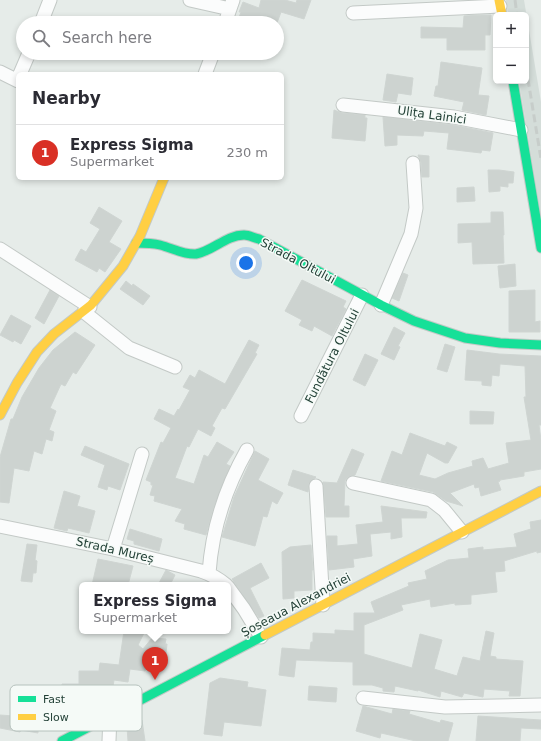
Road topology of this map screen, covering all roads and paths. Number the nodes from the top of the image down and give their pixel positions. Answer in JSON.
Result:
{"nodes":[{"id":1,"x":50,"y":0,"type":"edge"},
{"id":2,"x":190,"y":0,"type":"edge"},
{"id":3,"x":231,"y":5,"type":"edge"},
{"id":4,"x":500,"y":7,"type":"edge"},
{"id":5,"x":354,"y":13,"type":"dead end"},
{"id":6,"x":44,"y":16,"type":"edge"},
{"id":7,"x":227,"y":16,"type":"edge"},
{"id":8,"x":26,"y":60,"type":"edge"},
{"id":9,"x":210,"y":60,"type":"edge"},
{"id":10,"x":0,"y":72,"type":"edge"},
{"id":11,"x":21,"y":72,"type":"edge"},
{"id":12,"x":206,"y":72,"type":"edge"},
{"id":13,"x":16,"y":77,"type":"edge"},
{"id":14,"x":513,"y":84,"type":"edge"},
{"id":15,"x":343,"y":105,"type":"dead end"},
{"id":16,"x":521,"y":130,"type":"junction"},
{"id":17,"x":413,"y":163,"type":"dead end"},
{"id":18,"x":163,"y":180,"type":"edge"},
{"id":19,"x":136,"y":243,"type":"junction"},
{"id":20,"x":541,"y":248,"type":"edge"},
{"id":21,"x":0,"y":249,"type":"edge"},
{"id":22,"x":362,"y":295,"type":"junction"},
{"id":23,"x":381,"y":305,"type":"junction"},
{"id":24,"x":87,"y":309,"type":"junction"},
{"id":25,"x":541,"y":344,"type":"edge"},
{"id":26,"x":175,"y":367,"type":"dead end"},
{"id":27,"x":0,"y":415,"type":"edge"},
{"id":28,"x":302,"y":416,"type":"dead end"},
{"id":29,"x":247,"y":450,"type":"dead end"},
{"id":30,"x":142,"y":454,"type":"dead end"},
{"id":31,"x":353,"y":483,"type":"dead end"},
{"id":32,"x":316,"y":486,"type":"dead end"},
{"id":33,"x":541,"y":491,"type":"edge"},
{"id":34,"x":0,"y":526,"type":"edge"},
{"id":35,"x":462,"y":532,"type":"junction"},
{"id":36,"x":113,"y":549,"type":"junction"},
{"id":37,"x":209,"y":573,"type":"junction"},
{"id":38,"x":223,"y":582,"type":"edge"},
{"id":39,"x":231,"y":591,"type":"edge"},
{"id":40,"x":323,"y":605,"type":"junction"},
{"id":41,"x":261,"y":637,"type":"junction"},
{"id":42,"x":364,"y":698,"type":"dead end"},
{"id":43,"x":142,"y":699,"type":"edge"},
{"id":44,"x":541,"y":705,"type":"edge"},
{"id":45,"x":81,"y":731,"type":"edge"},
{"id":46,"x":109,"y":731,"type":"edge"},
{"id":47,"x":62,"y":741,"type":"edge"},
{"id":48,"x":109,"y":741,"type":"edge"}],
"edges":[{"from":1,"to":6,"type":"street"},
{"from":2,"to":3,"type":"street"},
{"from":3,"to":7,"type":"street"},
{"from":4,"to":5,"type":"street"},
{"from":8,"to":11,"type":"street"},
{"from":9,"to":12,"type":"street"},
{"from":10,"to":13,"type":"street"},
{"from":14,"to":16,"type":"street"},
{"from":15,"to":16,"type":"street","name":"Ulița Lainici"},
{"from":16,"to":20,"type":"street"},
{"from":17,"to":23,"type":"street"},
{"from":18,"to":19,"type":"street"},
{"from":19,"to":22,"type":"street","name":"Strada Oltului"},
{"from":19,"to":24,"type":"street"},
{"from":21,"to":24,"type":"street"},
{"from":22,"to":23,"type":"street","name":"Strada Oltului"},
{"from":22,"to":28,"type":"street","name":"Fundătura Oltului"},
{"from":23,"to":25,"type":"street","name":"Strada Oltului"},
{"from":24,"to":26,"type":"street"},
{"from":24,"to":27,"type":"street"},
{"from":29,"to":37,"type":"street"},
{"from":30,"to":36,"type":"street"},
{"from":31,"to":35,"type":"street"},
{"from":32,"to":40,"type":"street"},
{"from":33,"to":35,"type":"street","name":"Șoseaua Alexandriei"},
{"from":34,"to":36,"type":"street","name":"Strada Mureș"},
{"from":35,"to":40,"type":"street","name":"Șoseaua Alexandriei"},
{"from":36,"to":37,"type":"street","name":"Strada Mureș"},
{"from":37,"to":38,"type":"street","name":"Strada Mureș"},
{"from":39,"to":41,"type":"street"},
{"from":40,"to":41,"type":"street","name":"Șoseaua Alexandriei"},
{"from":41,"to":43,"type":"street","name":"Șoseaua Alexandriei"},
{"from":42,"to":44,"type":"street"},
{"from":45,"to":47,"type":"street","name":"Șoseaua Alexandriei"},
{"from":46,"to":48,"type":"street"}]}
